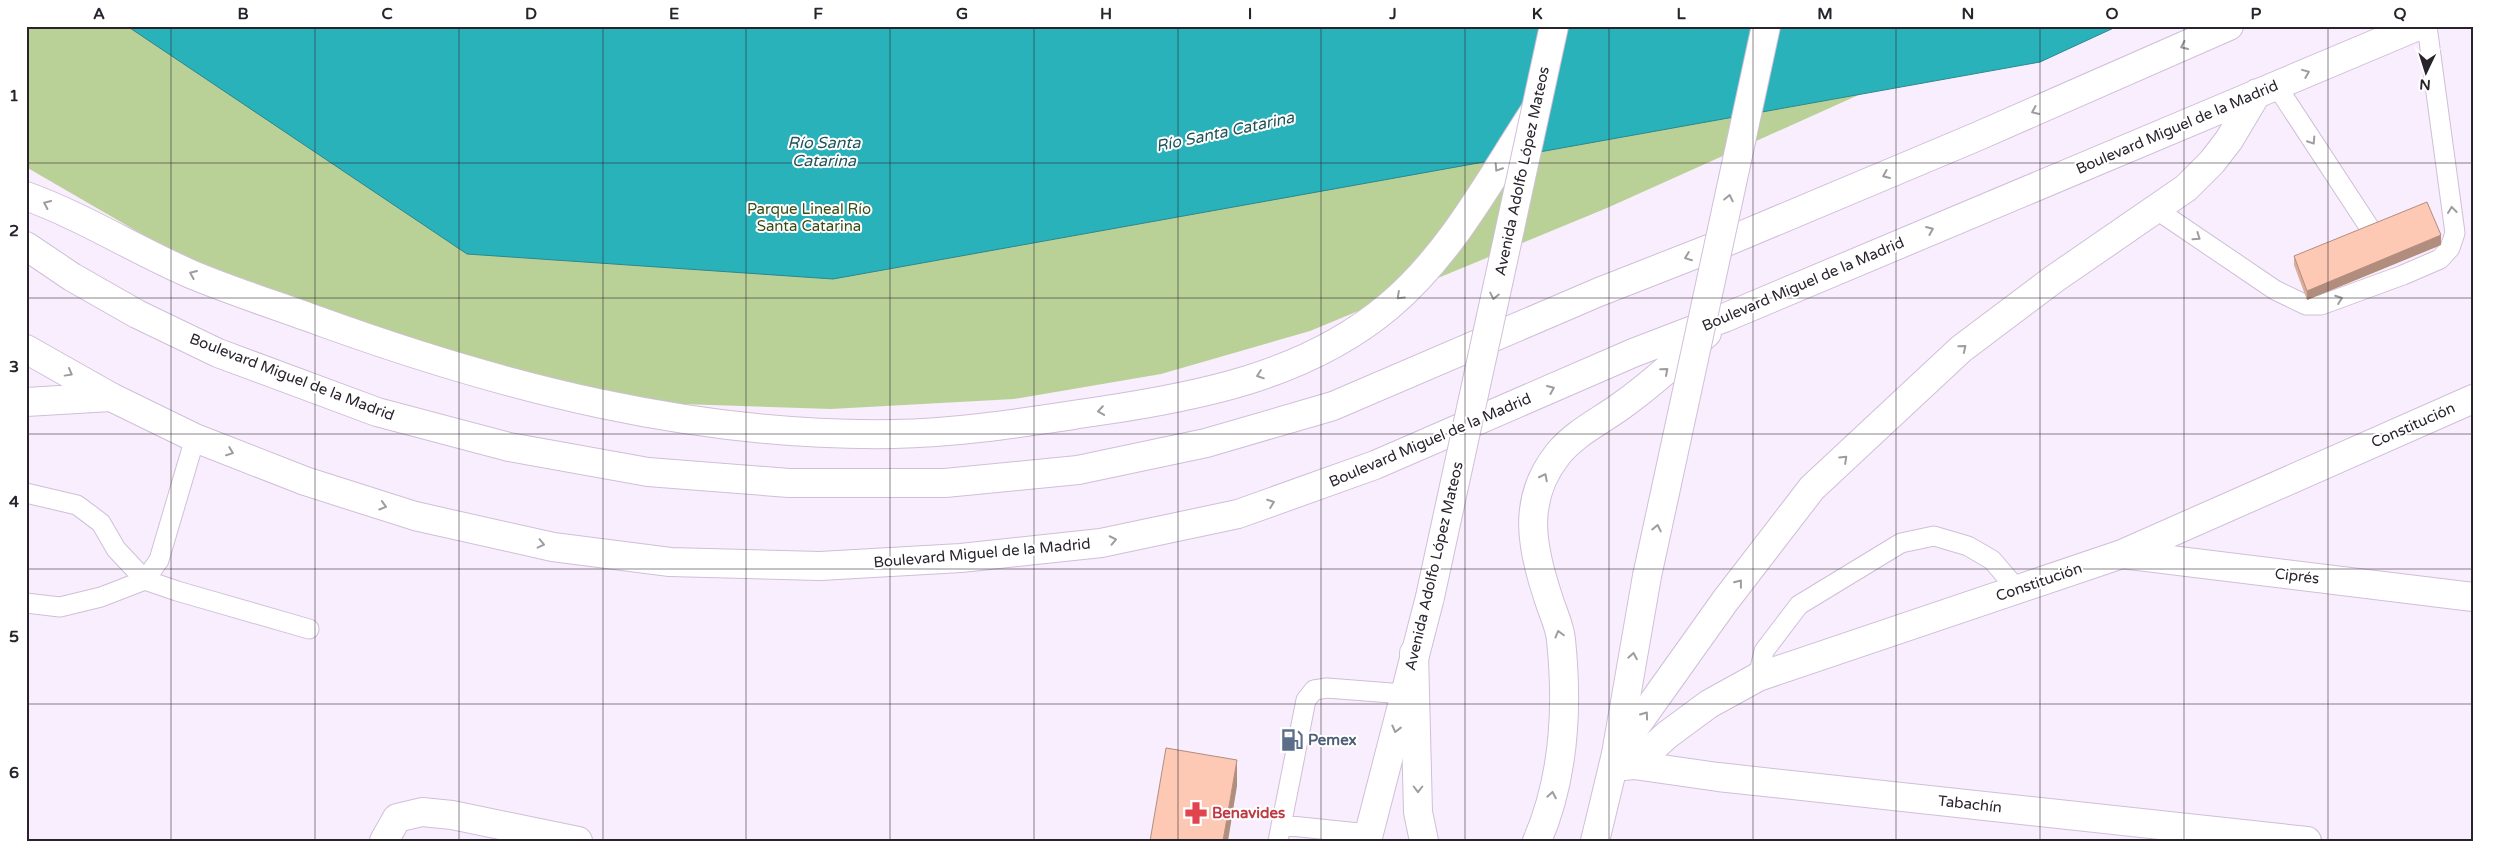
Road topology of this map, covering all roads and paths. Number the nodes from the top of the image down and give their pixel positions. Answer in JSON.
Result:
{"nodes":[{"id":1,"x":1554,"y":26,"type":"edge"},
{"id":2,"x":1766,"y":26,"type":"edge"},
{"id":3,"x":2229,"y":26,"type":"edge"},
{"id":4,"x":2418,"y":26,"type":"edge"},
{"id":5,"x":2427,"y":26,"type":"edge"},
{"id":6,"x":2267,"y":89,"type":"junction"},
{"id":7,"x":1534,"y":112,"type":"junction"},
{"id":8,"x":26,"y":196,"type":"edge"},
{"id":9,"x":2157,"y":210,"type":"junction"},
{"id":10,"x":2373,"y":233,"type":"edge"},
{"id":11,"x":26,"y":246,"type":"edge"},
{"id":12,"x":1724,"y":318,"type":"junction"},
{"id":13,"x":26,"y":349,"type":"edge"},
{"id":14,"x":111,"y":398,"type":"junction"},
{"id":15,"x":2473,"y":399,"type":"edge"},
{"id":16,"x":26,"y":402,"type":"edge"},
{"id":17,"x":195,"y":438,"type":"junction"},
{"id":18,"x":26,"y":493,"type":"edge"},
{"id":19,"x":2122,"y":554,"type":"junction"},
{"id":20,"x":145,"y":580,"type":"junction"},
{"id":21,"x":2017,"y":590,"type":"junction"},
{"id":22,"x":2473,"y":598,"type":"edge"},
{"id":23,"x":26,"y":603,"type":"edge"},
{"id":24,"x":309,"y":629,"type":"dead end"},
{"id":25,"x":1414,"y":653,"type":"junction"},
{"id":26,"x":1758,"y":677,"type":"junction"},
{"id":27,"x":1404,"y":694,"type":"junction"},
{"id":28,"x":1621,"y":762,"type":"junction"},
{"id":29,"x":1280,"y":833,"type":"edge"},
{"id":30,"x":1368,"y":838,"type":"edge"},
{"id":31,"x":384,"y":841,"type":"edge"},
{"id":32,"x":578,"y":841,"type":"edge"},
{"id":33,"x":1424,"y":841,"type":"edge"},
{"id":34,"x":1537,"y":841,"type":"edge"},
{"id":35,"x":1595,"y":841,"type":"edge"},
{"id":36,"x":2307,"y":841,"type":"edge"}],
"edges":[{"from":1,"to":7,"type":"main road","name":"Avenida Adolfo López Mateos","bridge":true},
{"from":28,"to":2,"type":"main road","one_way":true,"bridge":true},
{"from":3,"to":11,"type":"main road","name":"Boulevard Miguel de la Madrid","one_way":true},
{"from":6,"to":4,"type":"main road","name":"Boulevard Miguel de la Madrid","one_way":true},
{"from":9,"to":5,"type":"lane","one_way":true},
{"from":6,"to":9,"type":"main road"},
{"from":6,"to":10,"type":"lane","one_way":true},
{"from":12,"to":6,"type":"main road","name":"Boulevard Miguel de la Madrid","one_way":true},
{"from":7,"to":8,"type":"main road","one_way":true},
{"from":7,"to":25,"type":"main road","name":"Avenida Adolfo López Mateos","one_way":true,"bridge":true},
{"from":28,"to":9,"type":"main road","one_way":true},
{"from":17,"to":12,"type":"main road","name":"Boulevard Miguel de la Madrid","one_way":true},
{"from":34,"to":12,"type":"main road","one_way":true},
{"from":13,"to":14,"type":"main road","name":"Boulevard Miguel de la Madrid","one_way":true},
{"from":14,"to":16,"type":"main road"},
{"from":14,"to":17,"type":"main road","name":"Boulevard Miguel de la Madrid"},
{"from":15,"to":19,"type":"main road","name":"Constitución"},
{"from":17,"to":20,"type":"lane"},
{"from":18,"to":20,"type":"lane"},
{"from":19,"to":21,"type":"main road","name":"Constitución"},
{"from":19,"to":22,"type":"main road","name":"Ciprés"},
{"from":20,"to":23,"type":"lane"},
{"from":20,"to":24,"type":"lane"},
{"from":21,"to":26,"type":"main road","name":"Constitución"},
{"from":21,"to":26,"type":"lane"},
{"from":25,"to":27,"type":"main road","name":"Avenida Adolfo López Mateos"},
{"from":25,"to":33,"type":"main road","one_way":true},
{"from":26,"to":28,"type":"main road","name":"Constitución"},
{"from":27,"to":29,"type":"lane"},
{"from":27,"to":30,"type":"main road","name":"Avenida Adolfo López Mateos","one_way":true},
{"from":28,"to":35,"type":"main road"},
{"from":28,"to":36,"type":"main road","name":"Tabachín"},
{"from":29,"to":30,"type":"lane"},
{"from":31,"to":32,"type":"main road"}]}
